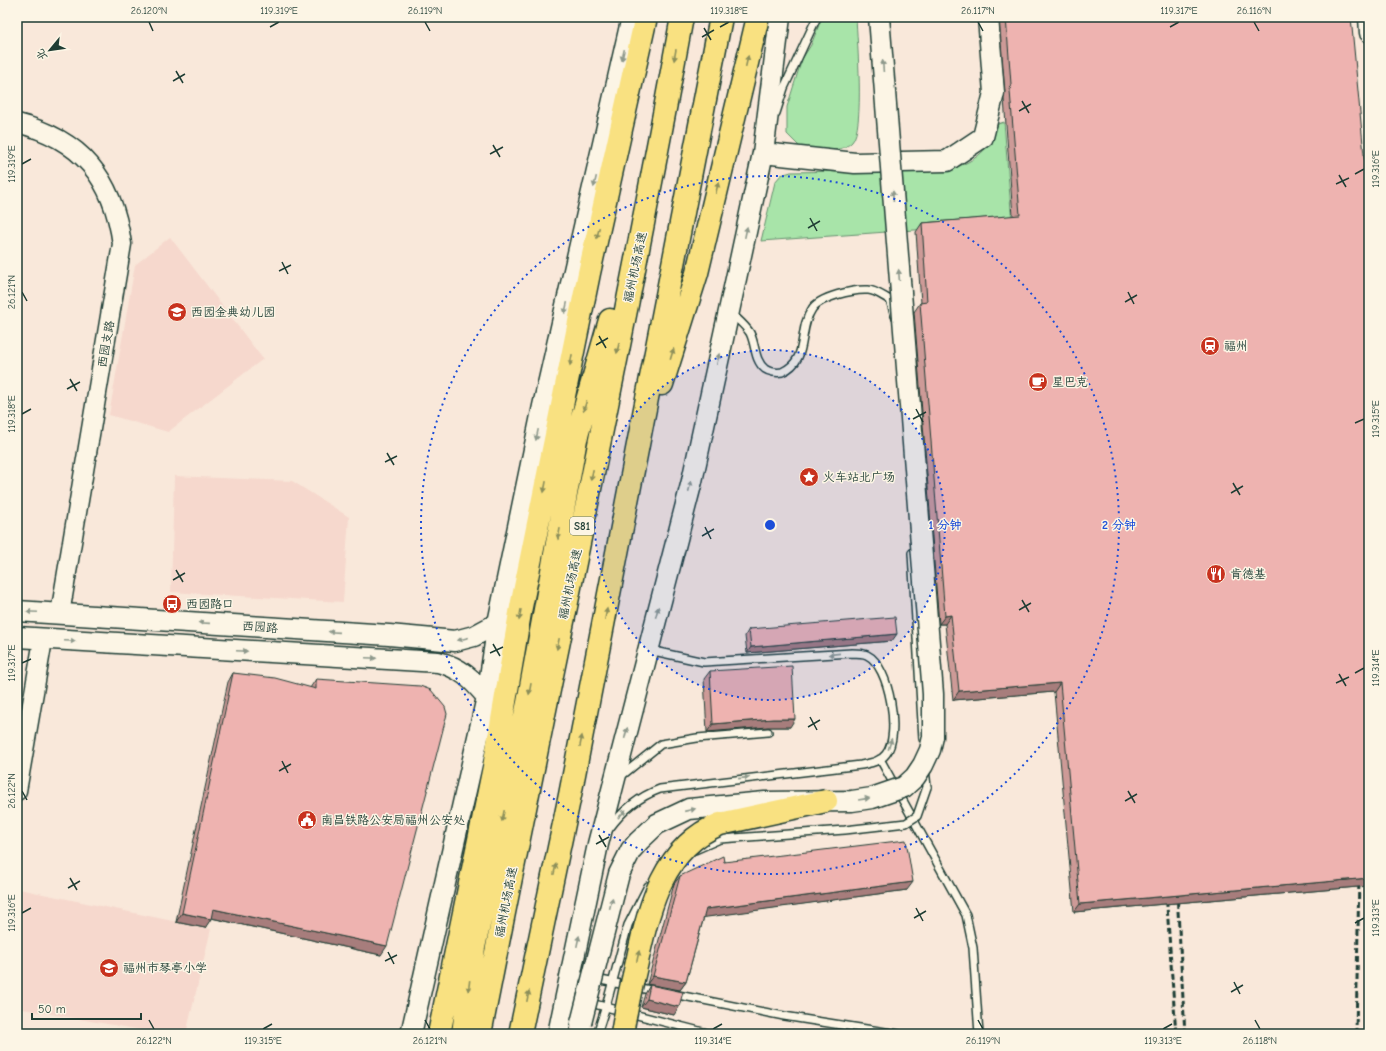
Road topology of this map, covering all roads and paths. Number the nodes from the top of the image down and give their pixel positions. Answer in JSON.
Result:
{"nodes":[{"id":1,"x":632,"y":17,"type":"edge"},
{"id":2,"x":646,"y":17,"type":"edge"},
{"id":3,"x":682,"y":17,"type":"edge"},
{"id":4,"x":721,"y":17,"type":"edge"},
{"id":5,"x":758,"y":17,"type":"edge"},
{"id":6,"x":764,"y":17,"type":"edge"},
{"id":7,"x":780,"y":17,"type":"edge"},
{"id":8,"x":817,"y":17,"type":"edge"},
{"id":9,"x":879,"y":17,"type":"edge"},
{"id":10,"x":988,"y":17,"type":"edge"},
{"id":11,"x":1368,"y":17,"type":"edge"},
{"id":12,"x":1369,"y":33,"type":"edge"},
{"id":13,"x":17,"y":123,"type":"edge"},
{"id":14,"x":763,"y":153,"type":"junction"},
{"id":15,"x":655,"y":167,"type":"junction"},
{"id":16,"x":729,"y":312,"type":"junction"},
{"id":17,"x":905,"y":445,"type":"dead end"},
{"id":18,"x":631,"y":484,"type":"junction"},
{"id":19,"x":912,"y":548,"type":"dead end"},
{"id":20,"x":17,"y":612,"type":"edge"},
{"id":21,"x":60,"y":614,"type":"junction"},
{"id":22,"x":498,"y":623,"type":"junction"},
{"id":23,"x":17,"y":637,"type":"edge"},
{"id":24,"x":43,"y":640,"type":"junction"},
{"id":25,"x":648,"y":650,"type":"junction"},
{"id":26,"x":487,"y":697,"type":"junction"},
{"id":27,"x":768,"y":732,"type":"edge"},
{"id":28,"x":880,"y":760,"type":"junction"},
{"id":29,"x":614,"y":783,"type":"junction"},
{"id":30,"x":17,"y":791,"type":"edge"},
{"id":31,"x":826,"y":802,"type":"junction"},
{"id":32,"x":598,"y":844,"type":"junction"},
{"id":33,"x":571,"y":974,"type":"junction"},
{"id":34,"x":613,"y":982,"type":"junction"},
{"id":35,"x":567,"y":996,"type":"junction"},
{"id":36,"x":606,"y":1006,"type":"junction"},
{"id":37,"x":585,"y":1030,"type":"edge"},
{"id":38,"x":411,"y":1034,"type":"edge"},
{"id":39,"x":439,"y":1034,"type":"edge"},
{"id":40,"x":463,"y":1034,"type":"edge"},
{"id":41,"x":480,"y":1034,"type":"edge"},
{"id":42,"x":520,"y":1034,"type":"edge"},
{"id":43,"x":558,"y":1034,"type":"edge"},
{"id":44,"x":622,"y":1034,"type":"edge"},
{"id":45,"x":711,"y":1034,"type":"edge"},
{"id":46,"x":898,"y":1034,"type":"edge"},
{"id":47,"x":979,"y":1034,"type":"edge"}],
"edges":[{"from":1,"to":22,"type":"main road","one_way":true},
{"from":2,"to":39,"type":"highway","one_way":true},
{"from":3,"to":15,"type":"highway","name":"福州机场高速","number":"S81","one_way":true},
{"from":4,"to":18,"type":"highway"},
{"from":18,"to":5,"type":"highway","one_way":true},
{"from":6,"to":14,"type":"main road"},
{"from":7,"to":14,"type":"main road"},
{"from":8,"to":14,"type":"lane"},
{"from":31,"to":9,"type":"main road","one_way":true,"bridge":true},
{"from":10,"to":14,"type":"main road"},
{"from":11,"to":12,"type":"street"},
{"from":13,"to":21,"type":"street","name":"西园支路"},
{"from":16,"to":14,"type":"main road","one_way":true},
{"from":15,"to":40,"type":"highway","one_way":true},
{"from":15,"to":41,"type":"highway","name":"福州机场高速","number":"S81","one_way":true},
{"from":16,"to":17,"type":"lane"},
{"from":25,"to":16,"type":"main road","one_way":true},
{"from":42,"to":18,"type":"highway","one_way":true},
{"from":19,"to":34,"type":"lane","bridge":true},
{"from":21,"to":20,"type":"main road","name":"西园路","one_way":true},
{"from":22,"to":21,"type":"main road","name":"西园路","one_way":true},
{"from":22,"to":26,"type":"main road"},
{"from":23,"to":24,"type":"main road","name":"西园路"},
{"from":24,"to":26,"type":"main road","name":"西园路","one_way":true},
{"from":24,"to":30,"type":"street"},
{"from":28,"to":25,"type":"lane","one_way":true},
{"from":29,"to":25,"type":"main road","one_way":true},
{"from":26,"to":38,"type":"main road"},
{"from":27,"to":29,"type":"lane"},
{"from":32,"to":28,"type":"lane","one_way":true},
{"from":28,"to":47,"type":"lane"},
{"from":29,"to":32,"type":"main road"},
{"from":37,"to":31,"type":"main road","one_way":true,"bridge":true},
{"from":44,"to":31,"type":"highway","one_way":true,"bridge":true},
{"from":33,"to":32,"type":"main road","one_way":true},
{"from":33,"to":34,"type":"lane"},
{"from":33,"to":35,"type":"main road"},
{"from":34,"to":36,"type":"lane"},
{"from":34,"to":46,"type":"lane"},
{"from":35,"to":36,"type":"lane"},
{"from":35,"to":43,"type":"main road"},
{"from":36,"to":37,"type":"lane"},
{"from":36,"to":45,"type":"lane"}]}
